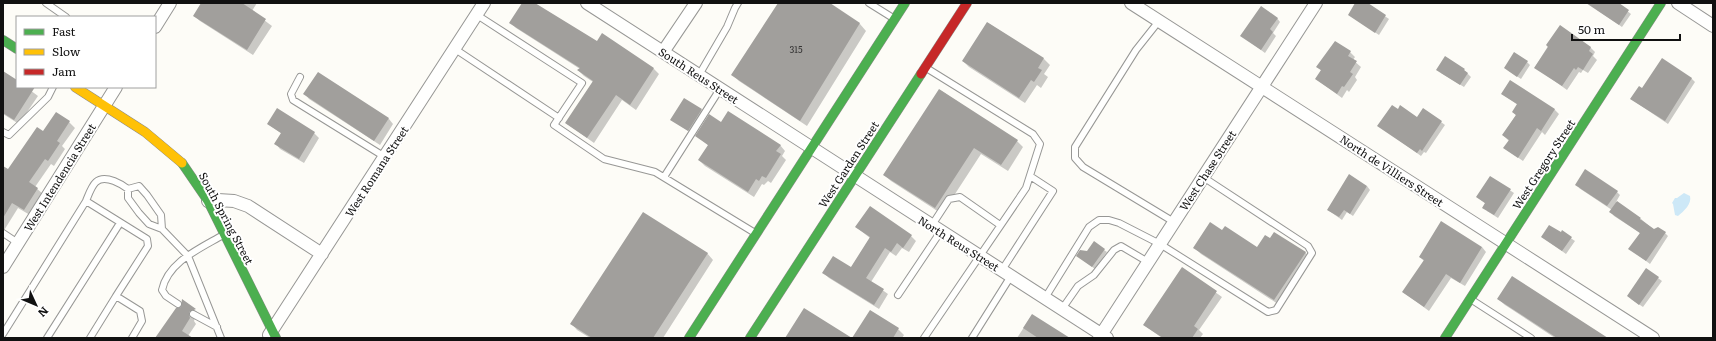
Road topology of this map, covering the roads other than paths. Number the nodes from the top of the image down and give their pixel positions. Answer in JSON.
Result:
{"nodes":[{"id":1,"x":46,"y":3,"type":"edge"},
{"id":2,"x":170,"y":3,"type":"edge"},
{"id":3,"x":484,"y":3,"type":"edge"},
{"id":4,"x":587,"y":3,"type":"edge"},
{"id":5,"x":696,"y":3,"type":"edge"},
{"id":6,"x":738,"y":3,"type":"edge"},
{"id":7,"x":869,"y":3,"type":"edge"},
{"id":8,"x":905,"y":3,"type":"edge"},
{"id":9,"x":967,"y":3,"type":"edge"},
{"id":10,"x":1131,"y":3,"type":"edge"},
{"id":11,"x":1316,"y":3,"type":"edge"},
{"id":12,"x":1661,"y":3,"type":"edge"},
{"id":13,"x":1678,"y":3,"type":"edge"},
{"id":14,"x":477,"y":14,"type":"junction"},
{"id":15,"x":65,"y":16,"type":"edge"},
{"id":16,"x":895,"y":18,"type":"junction"},
{"id":17,"x":1159,"y":21,"type":"junction"},
{"id":18,"x":156,"y":25,"type":"edge"},
{"id":19,"x":1713,"y":26,"type":"edge"},
{"id":20,"x":3,"y":40,"type":"edge"},
{"id":21,"x":16,"y":49,"type":"edge"},
{"id":22,"x":455,"y":49,"type":"junction"},
{"id":23,"x":663,"y":52,"type":"junction"},
{"id":24,"x":925,"y":67,"type":"junction"},
{"id":25,"x":699,"y":76,"type":"junction"},
{"id":26,"x":300,"y":77,"type":"dead end"},
{"id":27,"x":1262,"y":87,"type":"junction"},
{"id":28,"x":52,"y":88,"type":"edge"},
{"id":29,"x":77,"y":88,"type":"edge"},
{"id":30,"x":115,"y":88,"type":"edge"},
{"id":31,"x":720,"y":89,"type":"junction"},
{"id":32,"x":104,"y":106,"type":"junction"},
{"id":33,"x":559,"y":118,"type":"junction"},
{"id":34,"x":3,"y":132,"type":"edge"},
{"id":35,"x":811,"y":148,"type":"junction"},
{"id":36,"x":385,"y":157,"type":"junction"},
{"id":37,"x":854,"y":176,"type":"junction"},
{"id":38,"x":1030,"y":176,"type":"junction"},
{"id":39,"x":664,"y":177,"type":"junction"},
{"id":40,"x":1203,"y":177,"type":"junction"},
{"id":41,"x":128,"y":188,"type":"junction"},
{"id":42,"x":86,"y":201,"type":"junction"},
{"id":43,"x":208,"y":201,"type":"junction"},
{"id":44,"x":1174,"y":222,"type":"junction"},
{"id":45,"x":120,"y":223,"type":"junction"},
{"id":46,"x":1000,"y":225,"type":"junction"},
{"id":47,"x":936,"y":228,"type":"junction"},
{"id":48,"x":162,"y":229,"type":"junction"},
{"id":49,"x":3,"y":233,"type":"edge"},
{"id":50,"x":224,"y":234,"type":"junction"},
{"id":51,"x":756,"y":234,"type":"junction"},
{"id":52,"x":18,"y":243,"type":"junction"},
{"id":53,"x":1160,"y":244,"type":"junction"},
{"id":54,"x":1506,"y":244,"type":"junction"},
{"id":55,"x":322,"y":254,"type":"junction"},
{"id":56,"x":188,"y":256,"type":"junction"},
{"id":57,"x":979,"y":256,"type":"junction"},
{"id":58,"x":1148,"y":262,"type":"junction"},
{"id":59,"x":3,"y":267,"type":"edge"},
{"id":60,"x":1007,"y":273,"type":"junction"},
{"id":61,"x":898,"y":295,"type":"dead end"},
{"id":62,"x":116,"y":296,"type":"junction"},
{"id":63,"x":1045,"y":298,"type":"junction"},
{"id":64,"x":1470,"y":299,"type":"junction"},
{"id":65,"x":178,"y":304,"type":"dead end"},
{"id":66,"x":1062,"y":309,"type":"junction"},
{"id":67,"x":193,"y":314,"type":"dead end"},
{"id":68,"x":217,"y":327,"type":"junction"},
{"id":69,"x":3,"y":334,"type":"edge"},
{"id":70,"x":272,"y":336,"type":"edge"},
{"id":71,"x":1102,"y":337,"type":"edge"},
{"id":72,"x":47,"y":338,"type":"edge"},
{"id":73,"x":90,"y":338,"type":"edge"},
{"id":74,"x":132,"y":338,"type":"edge"},
{"id":75,"x":221,"y":338,"type":"edge"},
{"id":76,"x":689,"y":338,"type":"edge"},
{"id":77,"x":750,"y":338,"type":"edge"},
{"id":78,"x":924,"y":338,"type":"edge"},
{"id":79,"x":972,"y":338,"type":"edge"},
{"id":80,"x":1445,"y":338,"type":"edge"},
{"id":81,"x":1532,"y":338,"type":"edge"},
{"id":82,"x":1653,"y":338,"type":"edge"}],
"edges":[{"from":1,"to":15,"type":"lane"},
{"from":2,"to":18,"type":"street"},
{"from":3,"to":14,"type":"street","name":"West Romana Street"},
{"from":4,"to":23,"type":"street","name":"South Reus Street"},
{"from":5,"to":23,"type":"street"},
{"from":6,"to":25,"type":"lane"},
{"from":7,"to":16,"type":"lane"},
{"from":8,"to":16,"type":"main road"},
{"from":9,"to":24,"type":"main road","name":"West Garden Street"},
{"from":10,"to":17,"type":"street","name":"North de Villiers Street"},
{"from":11,"to":27,"type":"street","name":"West Chase Street"},
{"from":12,"to":54,"type":"main road","name":"West Gregory Street"},
{"from":13,"to":19,"type":"street"},
{"from":14,"to":22,"type":"street","name":"West Romana Street"},
{"from":14,"to":33,"type":"lane"},
{"from":16,"to":35,"type":"main road"},
{"from":17,"to":27,"type":"street","name":"North de Villiers Street"},
{"from":17,"to":44,"type":"lane"},
{"from":20,"to":21,"type":"main road"},
{"from":22,"to":33,"type":"lane"},
{"from":22,"to":36,"type":"street","name":"West Romana Street"},
{"from":23,"to":25,"type":"street","name":"South Reus Street"},
{"from":24,"to":37,"type":"main road","name":"West Garden Street"},
{"from":24,"to":38,"type":"lane"},
{"from":25,"to":31,"type":"street","name":"South Reus Street"},
{"from":26,"to":36,"type":"lane"},
{"from":27,"to":40,"type":"street","name":"West Chase Street"},
{"from":27,"to":54,"type":"street","name":"North de Villiers Street"},
{"from":28,"to":34,"type":"lane"},
{"from":29,"to":32,"type":"main road","name":"South Spring Street"},
{"from":30,"to":32,"type":"street","name":"West Intendencia Street"},
{"from":31,"to":35,"type":"street","name":"South Reus Street"},
{"from":31,"to":39,"type":"lane"},
{"from":32,"to":43,"type":"main road","name":"South Spring Street"},
{"from":32,"to":52,"type":"street","name":"West Intendencia Street"},
{"from":33,"to":39,"type":"lane"},
{"from":35,"to":37,"type":"street","name":"North Reus Street"},
{"from":35,"to":51,"type":"main road"},
{"from":36,"to":55,"type":"street","name":"West Romana Street"},
{"from":37,"to":47,"type":"street","name":"North Reus Street"},
{"from":37,"to":77,"type":"main road","name":"West Garden Street"},
{"from":38,"to":46,"type":"lane"},
{"from":38,"to":60,"type":"lane"},
{"from":39,"to":51,"type":"lane"},
{"from":40,"to":44,"type":"street","name":"West Chase Street"},
{"from":40,"to":53,"type":"lane"},
{"from":41,"to":42,"type":"lane"},
{"from":41,"to":48,"type":"lane"},
{"from":41,"to":48,"type":"lane"},
{"from":42,"to":45,"type":"lane"},
{"from":42,"to":69,"type":"lane"},
{"from":43,"to":50,"type":"main road","name":"South Spring Street"},
{"from":43,"to":55,"type":"street"},
{"from":44,"to":53,"type":"street","name":"West Chase Street"},
{"from":45,"to":62,"type":"lane"},
{"from":45,"to":72,"type":"lane"},
{"from":46,"to":47,"type":"lane"},
{"from":46,"to":57,"type":"lane"},
{"from":47,"to":57,"type":"street","name":"North Reus Street"},
{"from":47,"to":61,"type":"lane"},
{"from":48,"to":56,"type":"lane"},
{"from":49,"to":52,"type":"lane"},
{"from":50,"to":56,"type":"lane"},
{"from":50,"to":70,"type":"main road","name":"South Spring Street"},
{"from":51,"to":76,"type":"main road"},
{"from":52,"to":59,"type":"street","name":"West Intendencia Street"},
{"from":53,"to":58,"type":"street","name":"West Chase Street"},
{"from":53,"to":63,"type":"lane"},
{"from":54,"to":64,"type":"main road","name":"West Gregory Street"},
{"from":54,"to":82,"type":"street","name":"North de Villiers Street"},
{"from":55,"to":70,"type":"street","name":"West Romana Street"},
{"from":56,"to":65,"type":"lane"},
{"from":56,"to":68,"type":"lane"},
{"from":57,"to":60,"type":"street","name":"North Reus Street"},
{"from":57,"to":78,"type":"lane"},
{"from":58,"to":66,"type":"lane"},
{"from":58,"to":71,"type":"street","name":"West Chase Street"},
{"from":60,"to":63,"type":"street","name":"North Reus Street"},
{"from":60,"to":79,"type":"lane"},
{"from":62,"to":73,"type":"lane"},
{"from":62,"to":74,"type":"lane"},
{"from":63,"to":66,"type":"street","name":"North Reus Street"},
{"from":64,"to":80,"type":"main road","name":"West Gregory Street"},
{"from":64,"to":81,"type":"lane"},
{"from":66,"to":71,"type":"street","name":"North Reus Street"},
{"from":67,"to":68,"type":"lane"},
{"from":68,"to":75,"type":"lane"}]}
